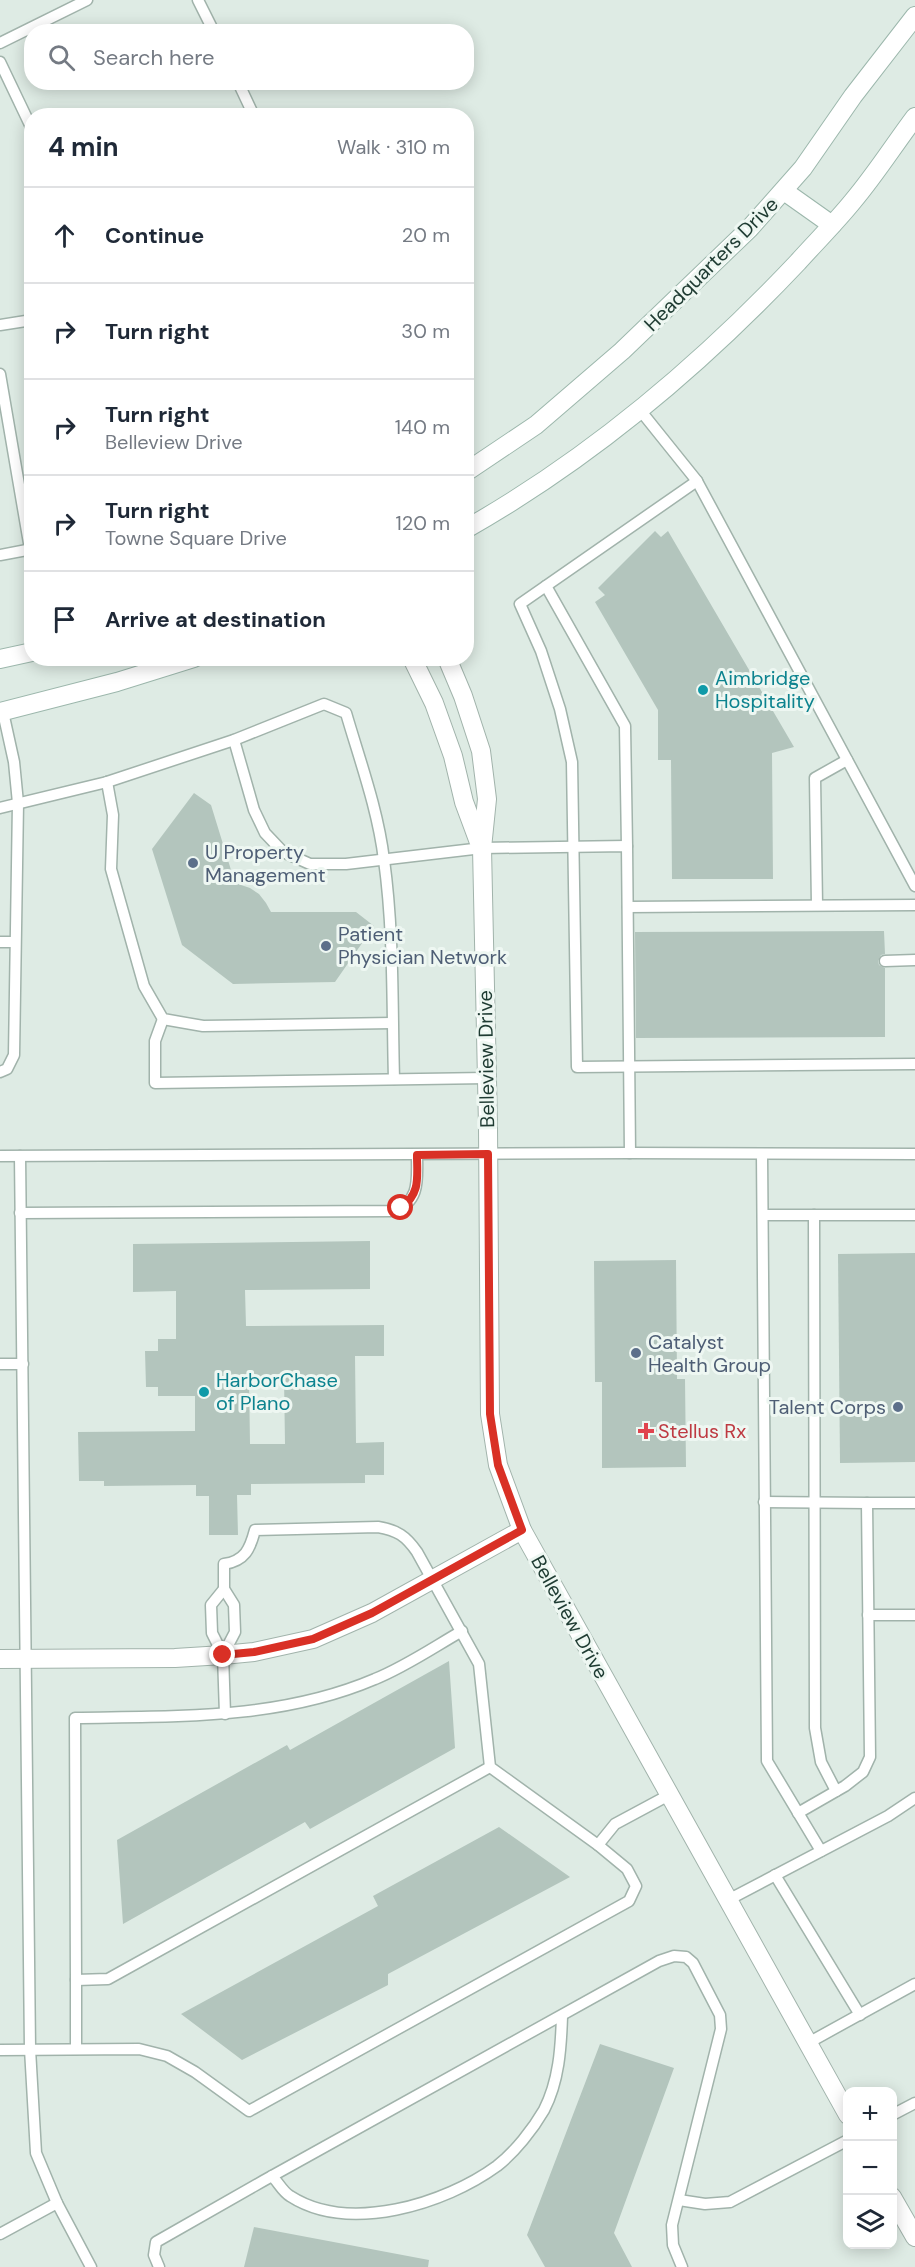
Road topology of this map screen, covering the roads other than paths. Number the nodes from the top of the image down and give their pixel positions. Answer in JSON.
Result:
{"nodes":[{"id":1,"x":87,"y":0,"type":"edge"},
{"id":2,"x":198,"y":0,"type":"edge"},
{"id":3,"x":915,"y":16,"type":"edge"},
{"id":4,"x":38,"y":24,"type":"edge"},
{"id":5,"x":210,"y":24,"type":"edge"},
{"id":6,"x":24,"y":31,"type":"edge"},
{"id":7,"x":0,"y":43,"type":"edge"},
{"id":8,"x":0,"y":62,"type":"edge"},
{"id":9,"x":242,"y":90,"type":"edge"},
{"id":10,"x":250,"y":108,"type":"edge"},
{"id":11,"x":24,"y":112,"type":"edge"},
{"id":12,"x":915,"y":117,"type":"edge"},
{"id":13,"x":784,"y":191,"type":"junction"},
{"id":14,"x":832,"y":225,"type":"junction"},
{"id":15,"x":24,"y":321,"type":"edge"},
{"id":16,"x":0,"y":325,"type":"edge"},
{"id":17,"x":0,"y":374,"type":"edge"},
{"id":18,"x":640,"y":410,"type":"junction"},
{"id":19,"x":474,"y":467,"type":"edge"},
{"id":20,"x":697,"y":480,"type":"junction"},
{"id":21,"x":24,"y":509,"type":"edge"},
{"id":22,"x":474,"y":524,"type":"edge"},
{"id":23,"x":24,"y":550,"type":"edge"},
{"id":24,"x":0,"y":555,"type":"edge"},
{"id":25,"x":546,"y":586,"type":"junction"},
{"id":26,"x":24,"y":654,"type":"edge"},
{"id":27,"x":0,"y":659,"type":"edge"},
{"id":28,"x":168,"y":666,"type":"edge"},
{"id":29,"x":416,"y":666,"type":"edge"},
{"id":30,"x":450,"y":666,"type":"edge"},
{"id":31,"x":1,"y":708,"type":"edge"},
{"id":32,"x":234,"y":740,"type":"junction"},
{"id":33,"x":847,"y":760,"type":"junction"},
{"id":34,"x":108,"y":782,"type":"junction"},
{"id":35,"x":18,"y":803,"type":"junction"},
{"id":36,"x":0,"y":808,"type":"edge"},
{"id":37,"x":574,"y":846,"type":"junction"},
{"id":38,"x":627,"y":846,"type":"junction"},
{"id":39,"x":482,"y":848,"type":"junction"},
{"id":40,"x":384,"y":858,"type":"junction"},
{"id":41,"x":915,"y":886,"type":"edge"},
{"id":42,"x":817,"y":905,"type":"junction"},
{"id":43,"x":915,"y":905,"type":"edge"},
{"id":44,"x":628,"y":907,"type":"junction"},
{"id":45,"x":0,"y":942,"type":"edge"},
{"id":46,"x":14,"y":942,"type":"junction"},
{"id":47,"x":915,"y":960,"type":"edge"},
{"id":48,"x":885,"y":961,"type":"dead end"},
{"id":49,"x":163,"y":1019,"type":"junction"},
{"id":50,"x":392,"y":1023,"type":"junction"},
{"id":51,"x":915,"y":1064,"type":"edge"},
{"id":52,"x":629,"y":1067,"type":"junction"},
{"id":53,"x":0,"y":1072,"type":"edge"},
{"id":54,"x":487,"y":1078,"type":"junction"},
{"id":55,"x":394,"y":1079,"type":"junction"},
{"id":56,"x":630,"y":1153,"type":"junction"},
{"id":57,"x":488,"y":1154,"type":"junction"},
{"id":58,"x":762,"y":1154,"type":"junction"},
{"id":59,"x":915,"y":1154,"type":"edge"},
{"id":60,"x":417,"y":1155,"type":"junction"},
{"id":61,"x":0,"y":1156,"type":"edge"},
{"id":62,"x":20,"y":1156,"type":"junction"},
{"id":63,"x":20,"y":1213,"type":"junction"},
{"id":64,"x":763,"y":1215,"type":"junction"},
{"id":65,"x":814,"y":1215,"type":"junction"},
{"id":66,"x":915,"y":1215,"type":"edge"},
{"id":67,"x":0,"y":1364,"type":"edge"},
{"id":68,"x":23,"y":1364,"type":"junction"},
{"id":69,"x":764,"y":1502,"type":"junction"},
{"id":70,"x":814,"y":1503,"type":"junction"},
{"id":71,"x":867,"y":1503,"type":"junction"},
{"id":72,"x":915,"y":1503,"type":"edge"},
{"id":73,"x":522,"y":1530,"type":"junction"},
{"id":74,"x":432,"y":1579,"type":"junction"},
{"id":75,"x":224,"y":1589,"type":"junction"},
{"id":76,"x":868,"y":1615,"type":"junction"},
{"id":77,"x":915,"y":1615,"type":"edge"},
{"id":78,"x":462,"y":1631,"type":"junction"},
{"id":79,"x":223,"y":1655,"type":"junction"},
{"id":80,"x":0,"y":1659,"type":"edge"},
{"id":81,"x":27,"y":1659,"type":"junction"},
{"id":82,"x":225,"y":1714,"type":"junction"},
{"id":83,"x":490,"y":1767,"type":"junction"},
{"id":84,"x":836,"y":1791,"type":"junction"},
{"id":85,"x":669,"y":1795,"type":"junction"},
{"id":86,"x":915,"y":1798,"type":"edge"},
{"id":87,"x":798,"y":1813,"type":"junction"},
{"id":88,"x":598,"y":1845,"type":"junction"},
{"id":89,"x":821,"y":1851,"type":"junction"},
{"id":90,"x":775,"y":1875,"type":"junction"},
{"id":91,"x":728,"y":1900,"type":"junction"},
{"id":92,"x":76,"y":1980,"type":"junction"},
{"id":93,"x":915,"y":1984,"type":"edge"},
{"id":94,"x":860,"y":2015,"type":"junction"},
{"id":95,"x":562,"y":2016,"type":"junction"},
{"id":96,"x":808,"y":2043,"type":"junction"},
{"id":97,"x":30,"y":2049,"type":"junction"},
{"id":98,"x":76,"y":2049,"type":"junction"},
{"id":99,"x":0,"y":2050,"type":"edge"},
{"id":100,"x":915,"y":2103,"type":"edge"},
{"id":101,"x":843,"y":2106,"type":"edge"},
{"id":102,"x":897,"y":2112,"type":"edge"},
{"id":103,"x":846,"y":2141,"type":"edge"},
{"id":104,"x":272,"y":2175,"type":"junction"},
{"id":105,"x":679,"y":2200,"type":"junction"},
{"id":106,"x":57,"y":2203,"type":"junction"},
{"id":107,"x":897,"y":2206,"type":"edge"},
{"id":108,"x":0,"y":2234,"type":"edge"},
{"id":109,"x":915,"y":2237,"type":"edge"},
{"id":110,"x":91,"y":2267,"type":"edge"},
{"id":111,"x":159,"y":2267,"type":"edge"},
{"id":112,"x":682,"y":2267,"type":"edge"}],
"edges":[{"from":1,"to":4,"type":"lane"},
{"from":2,"to":5,"type":"lane"},
{"from":3,"to":13,"type":"street","name":"Headquarters Drive"},
{"from":6,"to":7,"type":"lane"},
{"from":8,"to":11,"type":"lane"},
{"from":9,"to":10,"type":"lane"},
{"from":12,"to":14,"type":"street"},
{"from":13,"to":14,"type":"street"},
{"from":13,"to":19,"type":"street","name":"Headquarters Drive"},
{"from":14,"to":18,"type":"street"},
{"from":15,"to":16,"type":"lane"},
{"from":17,"to":21,"type":"lane"},
{"from":18,"to":20,"type":"lane"},
{"from":18,"to":22,"type":"street"},
{"from":20,"to":25,"type":"lane"},
{"from":20,"to":33,"type":"lane"},
{"from":23,"to":24,"type":"lane"},
{"from":25,"to":37,"type":"lane"},
{"from":25,"to":38,"type":"lane"},
{"from":26,"to":27,"type":"street"},
{"from":28,"to":31,"type":"street"},
{"from":29,"to":39,"type":"street","name":"Belleview Drive"},
{"from":30,"to":39,"type":"street","name":"Belleview Drive"},
{"from":31,"to":35,"type":"lane"},
{"from":32,"to":34,"type":"lane"},
{"from":32,"to":40,"type":"lane"},
{"from":32,"to":40,"type":"lane"},
{"from":33,"to":41,"type":"lane"},
{"from":33,"to":42,"type":"lane"},
{"from":34,"to":35,"type":"lane"},
{"from":34,"to":49,"type":"lane"},
{"from":35,"to":36,"type":"lane"},
{"from":35,"to":46,"type":"lane"},
{"from":37,"to":38,"type":"lane"},
{"from":37,"to":39,"type":"lane"},
{"from":37,"to":52,"type":"lane"},
{"from":38,"to":44,"type":"lane"},
{"from":39,"to":40,"type":"lane"},
{"from":39,"to":54,"type":"street","name":"Belleview Drive"},
{"from":40,"to":50,"type":"lane"},
{"from":42,"to":43,"type":"lane"},
{"from":42,"to":44,"type":"lane"},
{"from":44,"to":52,"type":"lane"},
{"from":45,"to":46,"type":"lane"},
{"from":46,"to":53,"type":"lane"},
{"from":47,"to":48,"type":"lane"},
{"from":49,"to":50,"type":"lane"},
{"from":49,"to":55,"type":"lane"},
{"from":50,"to":55,"type":"lane"},
{"from":51,"to":52,"type":"lane"},
{"from":52,"to":56,"type":"lane"},
{"from":54,"to":55,"type":"lane"},
{"from":54,"to":57,"type":"street","name":"Belleview Drive"},
{"from":56,"to":57,"type":"lane"},
{"from":56,"to":58,"type":"lane"},
{"from":57,"to":60,"type":"lane"},
{"from":57,"to":73,"type":"street","name":"Belleview Drive"},
{"from":58,"to":59,"type":"lane"},
{"from":58,"to":64,"type":"lane"},
{"from":60,"to":62,"type":"lane"},
{"from":60,"to":63,"type":"lane"},
{"from":61,"to":62,"type":"lane"},
{"from":62,"to":63,"type":"lane"},
{"from":63,"to":68,"type":"lane"},
{"from":64,"to":65,"type":"lane"},
{"from":64,"to":69,"type":"lane"},
{"from":65,"to":66,"type":"lane"},
{"from":65,"to":70,"type":"lane"},
{"from":67,"to":68,"type":"lane"},
{"from":68,"to":81,"type":"lane"},
{"from":69,"to":70,"type":"lane"},
{"from":69,"to":87,"type":"lane"},
{"from":70,"to":71,"type":"lane"},
{"from":70,"to":84,"type":"lane"},
{"from":71,"to":72,"type":"lane"},
{"from":71,"to":76,"type":"lane"},
{"from":73,"to":74,"type":"street"},
{"from":73,"to":85,"type":"street","name":"Belleview Drive"},
{"from":74,"to":75,"type":"lane"},
{"from":74,"to":78,"type":"lane"},
{"from":74,"to":79,"type":"street"},
{"from":75,"to":79,"type":"lane"},
{"from":75,"to":79,"type":"lane"},
{"from":76,"to":77,"type":"lane"},
{"from":76,"to":84,"type":"lane"},
{"from":78,"to":82,"type":"lane"},
{"from":78,"to":83,"type":"lane"},
{"from":79,"to":81,"type":"street"},
{"from":79,"to":82,"type":"lane"},
{"from":80,"to":81,"type":"street"},
{"from":81,"to":97,"type":"lane"},
{"from":82,"to":92,"type":"lane"},
{"from":83,"to":88,"type":"lane"},
{"from":83,"to":92,"type":"lane"},
{"from":84,"to":87,"type":"lane"},
{"from":85,"to":88,"type":"lane"},
{"from":85,"to":91,"type":"street","name":"Belleview Drive"},
{"from":86,"to":89,"type":"lane"},
{"from":87,"to":89,"type":"lane"},
{"from":88,"to":98,"type":"lane"},
{"from":89,"to":90,"type":"lane"},
{"from":90,"to":91,"type":"lane"},
{"from":90,"to":94,"type":"lane"},
{"from":91,"to":96,"type":"street","name":"Belleview Drive"},
{"from":92,"to":98,"type":"lane"},
{"from":93,"to":94,"type":"lane"},
{"from":94,"to":96,"type":"lane"},
{"from":95,"to":104,"type":"lane"},
{"from":95,"to":104,"type":"lane"},
{"from":95,"to":105,"type":"lane"},
{"from":96,"to":101,"type":"street","name":"Belleview Drive"},
{"from":97,"to":98,"type":"lane"},
{"from":97,"to":99,"type":"lane"},
{"from":97,"to":106,"type":"lane"},
{"from":100,"to":102,"type":"lane"},
{"from":103,"to":105,"type":"lane"},
{"from":104,"to":111,"type":"lane"},
{"from":105,"to":112,"type":"lane"},
{"from":106,"to":108,"type":"lane"},
{"from":106,"to":110,"type":"lane"},
{"from":107,"to":109,"type":"street"}]}
